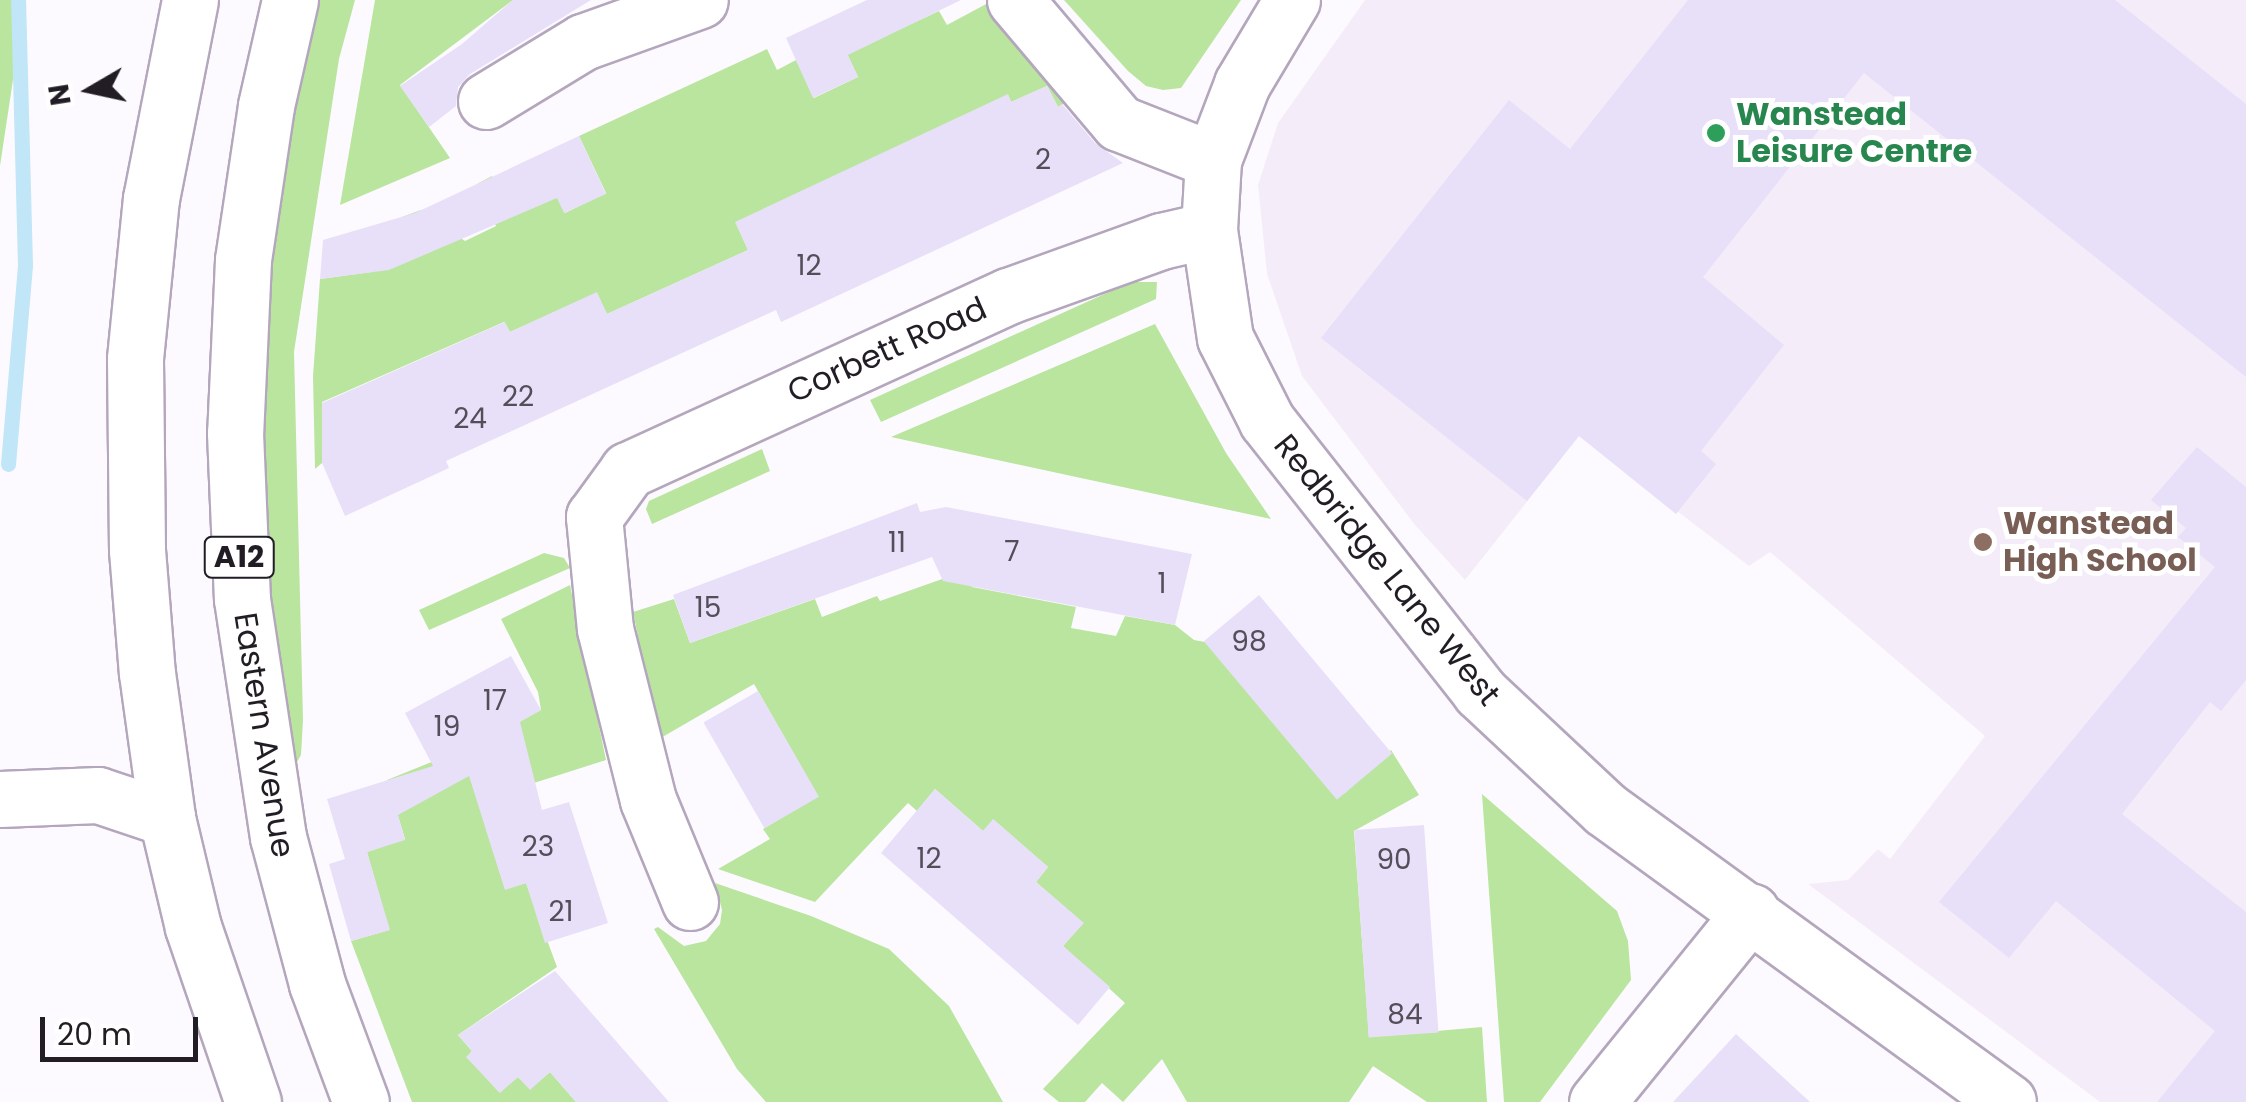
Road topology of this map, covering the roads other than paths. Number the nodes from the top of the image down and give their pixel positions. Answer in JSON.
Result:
{"nodes":[{"id":1,"x":190,"y":0,"type":"edge"},
{"id":2,"x":290,"y":0,"type":"edge"},
{"id":3,"x":700,"y":0,"type":"edge"},
{"id":4,"x":1015,"y":0,"type":"edge"},
{"id":5,"x":1292,"y":0,"type":"edge"},
{"id":6,"x":486,"y":101,"type":"dead end"},
{"id":7,"x":1213,"y":160,"type":"junction"},
{"id":8,"x":1209,"y":230,"type":"junction"},
{"id":9,"x":9,"y":798,"type":"edge"},
{"id":10,"x":167,"y":818,"type":"junction"},
{"id":11,"x":690,"y":902,"type":"dead end"},
{"id":12,"x":1750,"y":912,"type":"junction"},
{"id":13,"x":253,"y":1102,"type":"edge"},
{"id":14,"x":361,"y":1102,"type":"edge"},
{"id":15,"x":1597,"y":1102,"type":"edge"},
{"id":16,"x":2008,"y":1102,"type":"edge"}],
"edges":[{"from":1,"to":10,"type":"main road"},
{"from":2,"to":14,"type":"main road","name":"Eastern Avenue","number":"A12"},
{"from":3,"to":6,"type":"main road"},
{"from":4,"to":7,"type":"main road"},
{"from":5,"to":7,"type":"main road","name":"Redbridge Lane West"},
{"from":7,"to":8,"type":"main road","name":"Redbridge Lane West"},
{"from":8,"to":11,"type":"main road","name":"Corbett Road"},
{"from":8,"to":12,"type":"main road","name":"Redbridge Lane West"},
{"from":9,"to":10,"type":"main road"},
{"from":10,"to":13,"type":"main road"},
{"from":12,"to":15,"type":"main road"},
{"from":12,"to":16,"type":"main road","name":"Redbridge Lane West"}]}
